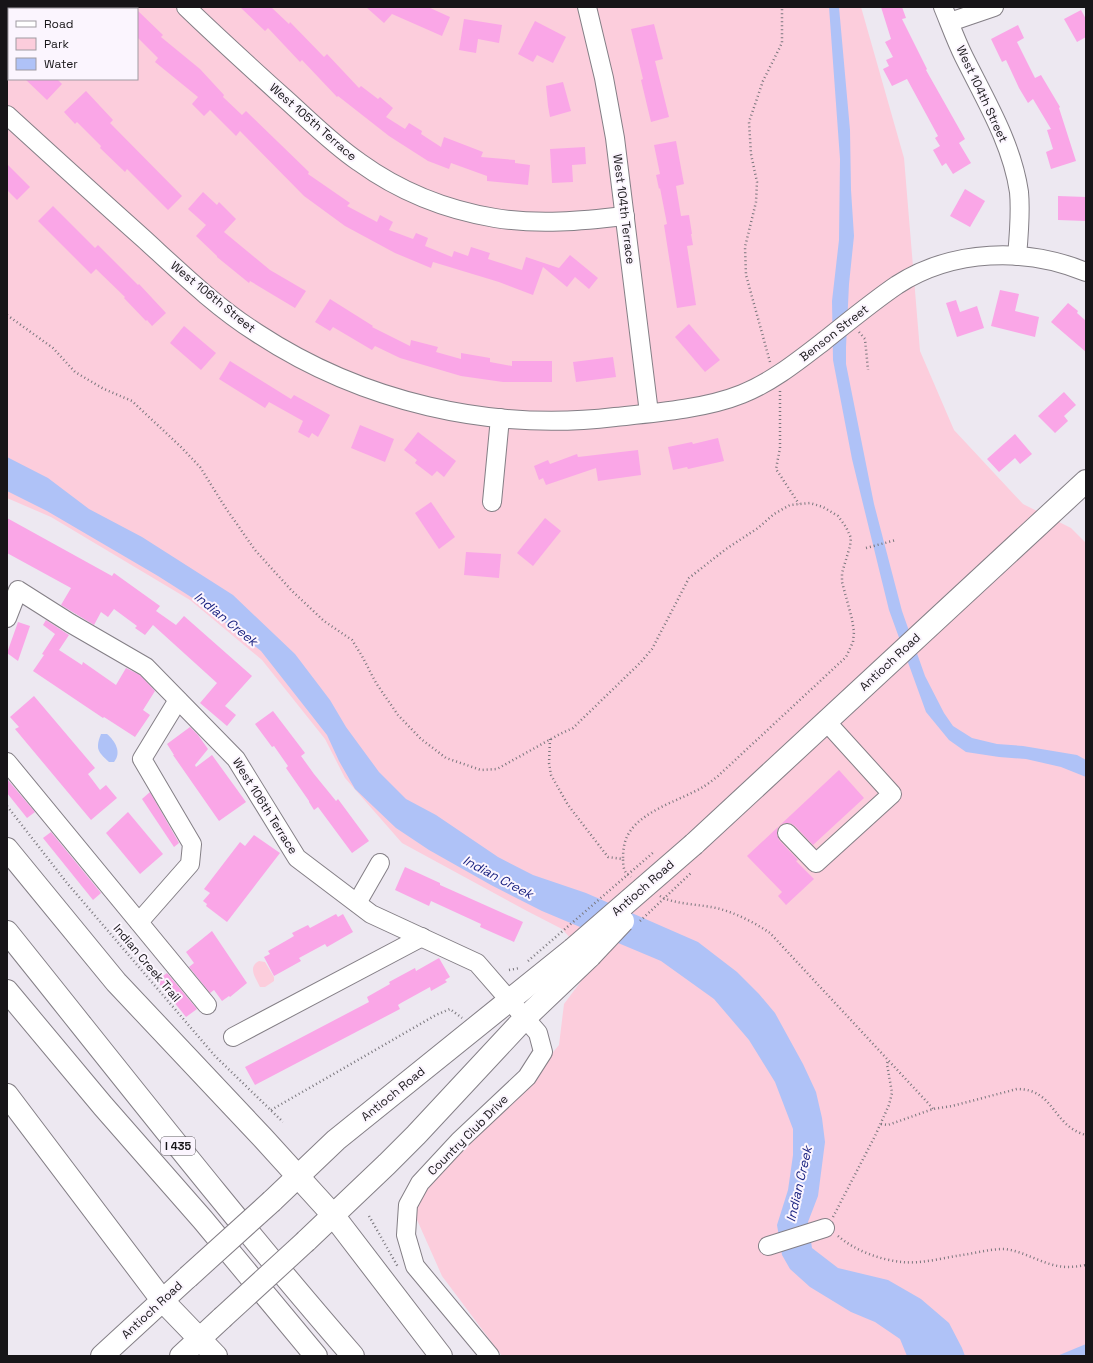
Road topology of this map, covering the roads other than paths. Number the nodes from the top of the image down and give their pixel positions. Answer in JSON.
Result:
{"nodes":[{"id":1,"x":186,"y":7,"type":"edge"},
{"id":2,"x":587,"y":7,"type":"edge"},
{"id":3,"x":994,"y":7,"type":"edge"},
{"id":4,"x":946,"y":15,"type":"edge"},
{"id":5,"x":7,"y":115,"type":"edge"},
{"id":6,"x":625,"y":216,"type":"junction"},
{"id":7,"x":1017,"y":256,"type":"junction"},
{"id":8,"x":1086,"y":272,"type":"edge"},
{"id":9,"x":649,"y":413,"type":"junction"},
{"id":10,"x":500,"y":418,"type":"junction"},
{"id":11,"x":1086,"y":481,"type":"edge"},
{"id":12,"x":492,"y":502,"type":"dead end"},
{"id":13,"x":7,"y":618,"type":"edge"},
{"id":14,"x":178,"y":700,"type":"junction"},
{"id":15,"x":833,"y":729,"type":"dead end"},
{"id":16,"x":7,"y":762,"type":"edge"},
{"id":17,"x":787,"y":833,"type":"dead end"},
{"id":18,"x":7,"y":849,"type":"edge"},
{"id":19,"x":380,"y":863,"type":"dead end"},
{"id":20,"x":357,"y":903,"type":"junction"},
{"id":21,"x":139,"y":922,"type":"junction"},
{"id":22,"x":7,"y":932,"type":"edge"},
{"id":23,"x":422,"y":937,"type":"junction"},
{"id":24,"x":582,"y":952,"type":"junction"},
{"id":25,"x":7,"y":991,"type":"edge"},
{"id":26,"x":510,"y":1000,"type":"junction"},
{"id":27,"x":207,"y":1005,"type":"dead end"},
{"id":28,"x":525,"y":1018,"type":"junction"},
{"id":29,"x":233,"y":1037,"type":"dead end"},
{"id":30,"x":7,"y":1095,"type":"edge"},
{"id":31,"x":297,"y":1176,"type":"junction"},
{"id":32,"x":333,"y":1215,"type":"junction"},
{"id":33,"x":830,"y":1228,"type":"road end"},
{"id":34,"x":768,"y":1246,"type":"dead end"},
{"id":35,"x":162,"y":1300,"type":"junction"},
{"id":36,"x":199,"y":1339,"type":"junction"},
{"id":37,"x":102,"y":1356,"type":"edge"},
{"id":38,"x":181,"y":1356,"type":"edge"},
{"id":39,"x":216,"y":1356,"type":"edge"},
{"id":40,"x":316,"y":1356,"type":"edge"},
{"id":41,"x":353,"y":1356,"type":"edge"},
{"id":42,"x":441,"y":1356,"type":"edge"},
{"id":43,"x":490,"y":1356,"type":"edge"}],
"edges":[{"from":1,"to":6,"type":"street","name":"West 105th Terrace"},
{"from":2,"to":6,"type":"street","name":"West 104th Terrace"},
{"from":3,"to":4,"type":"street"},
{"from":4,"to":7,"type":"street","name":"West 104th Street"},
{"from":5,"to":10,"type":"street","name":"West 106th Street"},
{"from":6,"to":9,"type":"street","name":"West 104th Terrace"},
{"from":7,"to":8,"type":"street"},
{"from":7,"to":9,"type":"street","name":"Benson Street"},
{"from":9,"to":10,"type":"street","name":"West 106th Street"},
{"from":10,"to":12,"type":"street"},
{"from":11,"to":24,"type":"main road","name":"Antioch Road","bridge":true},
{"from":13,"to":14,"type":"street","name":"West 106th Terrace"},
{"from":14,"to":20,"type":"street","name":"West 106th Terrace"},
{"from":14,"to":21,"type":"street"},
{"from":15,"to":17,"type":"street"},
{"from":16,"to":21,"type":"street"},
{"from":18,"to":31,"type":"main road"},
{"from":19,"to":20,"type":"street"},
{"from":20,"to":23,"type":"street","name":"West 106th Terrace"},
{"from":21,"to":27,"type":"street"},
{"from":22,"to":41,"type":"main road","number":"I 435"},
{"from":23,"to":26,"type":"street","name":"West 106th Terrace"},
{"from":23,"to":29,"type":"street"},
{"from":24,"to":26,"type":"main road","name":"Antioch Road"},
{"from":24,"to":28,"type":"main road","name":"Antioch Road"},
{"from":25,"to":40,"type":"main road","number":"I 435"},
{"from":26,"to":28,"type":"street","name":"West 106th Terrace"},
{"from":26,"to":31,"type":"main road","name":"Antioch Road"},
{"from":28,"to":32,"type":"main road","name":"Antioch Road"},
{"from":28,"to":43,"type":"street","name":"Country Club Drive"},
{"from":30,"to":35,"type":"main road"},
{"from":31,"to":32,"type":"main road"},
{"from":31,"to":35,"type":"main road","name":"Antioch Road","bridge":true},
{"from":32,"to":36,"type":"main road","name":"Antioch Road","bridge":true},
{"from":32,"to":42,"type":"main road"},
{"from":33,"to":34,"type":"street"},
{"from":35,"to":36,"type":"main road"},
{"from":35,"to":37,"type":"main road","name":"Antioch Road"},
{"from":36,"to":38,"type":"main road","name":"Antioch Road"},
{"from":36,"to":39,"type":"main road"}]}
